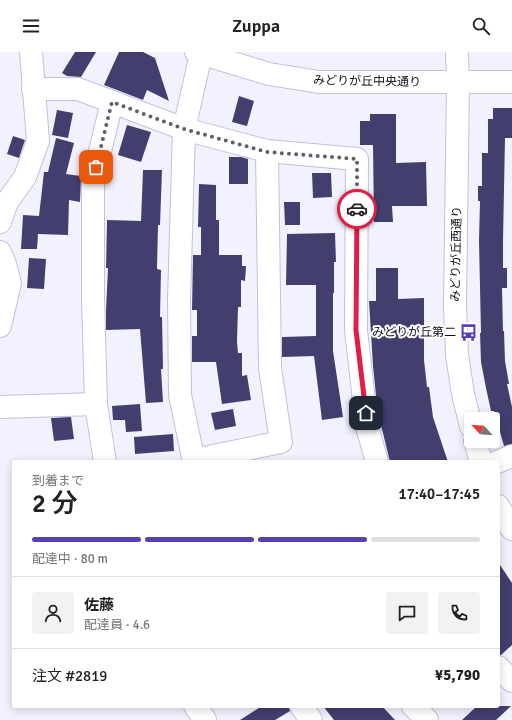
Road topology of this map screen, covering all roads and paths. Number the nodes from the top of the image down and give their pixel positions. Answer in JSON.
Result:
{"nodes":[{"id":1,"x":31,"y":52,"type":"edge"},
{"id":2,"x":457,"y":52,"type":"edge"},
{"id":3,"x":198,"y":53,"type":"edge"},
{"id":4,"x":458,"y":82,"type":"junction"},
{"id":5,"x":512,"y":82,"type":"edge"},
{"id":6,"x":33,"y":89,"type":"junction"},
{"id":7,"x":112,"y":102,"type":"junction"},
{"id":8,"x":184,"y":129,"type":"junction"},
{"id":9,"x":267,"y":152,"type":"junction"},
{"id":10,"x":0,"y":222,"type":"edge"},
{"id":11,"x":0,"y":252,"type":"edge"},
{"id":12,"x":0,"y":326,"type":"edge"},
{"id":13,"x":96,"y":404,"type":"junction"},
{"id":14,"x":0,"y":407,"type":"edge"},
{"id":15,"x":468,"y":412,"type":"edge"},
{"id":16,"x":477,"y":448,"type":"edge"},
{"id":17,"x":512,"y":456,"type":"edge"},
{"id":18,"x":105,"y":460,"type":"edge"},
{"id":19,"x":194,"y":460,"type":"edge"},
{"id":20,"x":199,"y":460,"type":"edge"},
{"id":21,"x":376,"y":460,"type":"edge"},
{"id":22,"x":480,"y":460,"type":"edge"},
{"id":23,"x":500,"y":461,"type":"edge"},
{"id":24,"x":500,"y":509,"type":"edge"},
{"id":25,"x":512,"y":529,"type":"edge"},
{"id":26,"x":500,"y":669,"type":"edge"},
{"id":27,"x":512,"y":681,"type":"edge"},
{"id":28,"x":196,"y":708,"type":"edge"},
{"id":29,"x":415,"y":708,"type":"edge"},
{"id":30,"x":205,"y":720,"type":"edge"},
{"id":31,"x":427,"y":720,"type":"edge"}],
"edges":[{"from":1,"to":6,"type":"street"},
{"from":2,"to":4,"type":"street","name":"みどりが丘西通り"},
{"from":3,"to":4,"type":"street","name":"みどりが丘中央通り"},
{"from":3,"to":8,"type":"street"},
{"from":4,"to":5,"type":"street","name":"みどりが丘中央通り"},
{"from":4,"to":15,"type":"street","name":"みどりが丘西通り"},
{"from":6,"to":7,"type":"street"},
{"from":6,"to":10,"type":"street"},
{"from":7,"to":8,"type":"street"},
{"from":7,"to":13,"type":"street"},
{"from":8,"to":9,"type":"street"},
{"from":8,"to":19,"type":"street"},
{"from":9,"to":20,"type":"street"},
{"from":9,"to":21,"type":"street"},
{"from":11,"to":12,"type":"street"},
{"from":13,"to":14,"type":"street"},
{"from":13,"to":18,"type":"street"},
{"from":16,"to":22,"type":"street"},
{"from":17,"to":23,"type":"street"},
{"from":24,"to":25,"type":"street"},
{"from":26,"to":27,"type":"street"},
{"from":28,"to":30,"type":"street"},
{"from":29,"to":31,"type":"street"}]}
